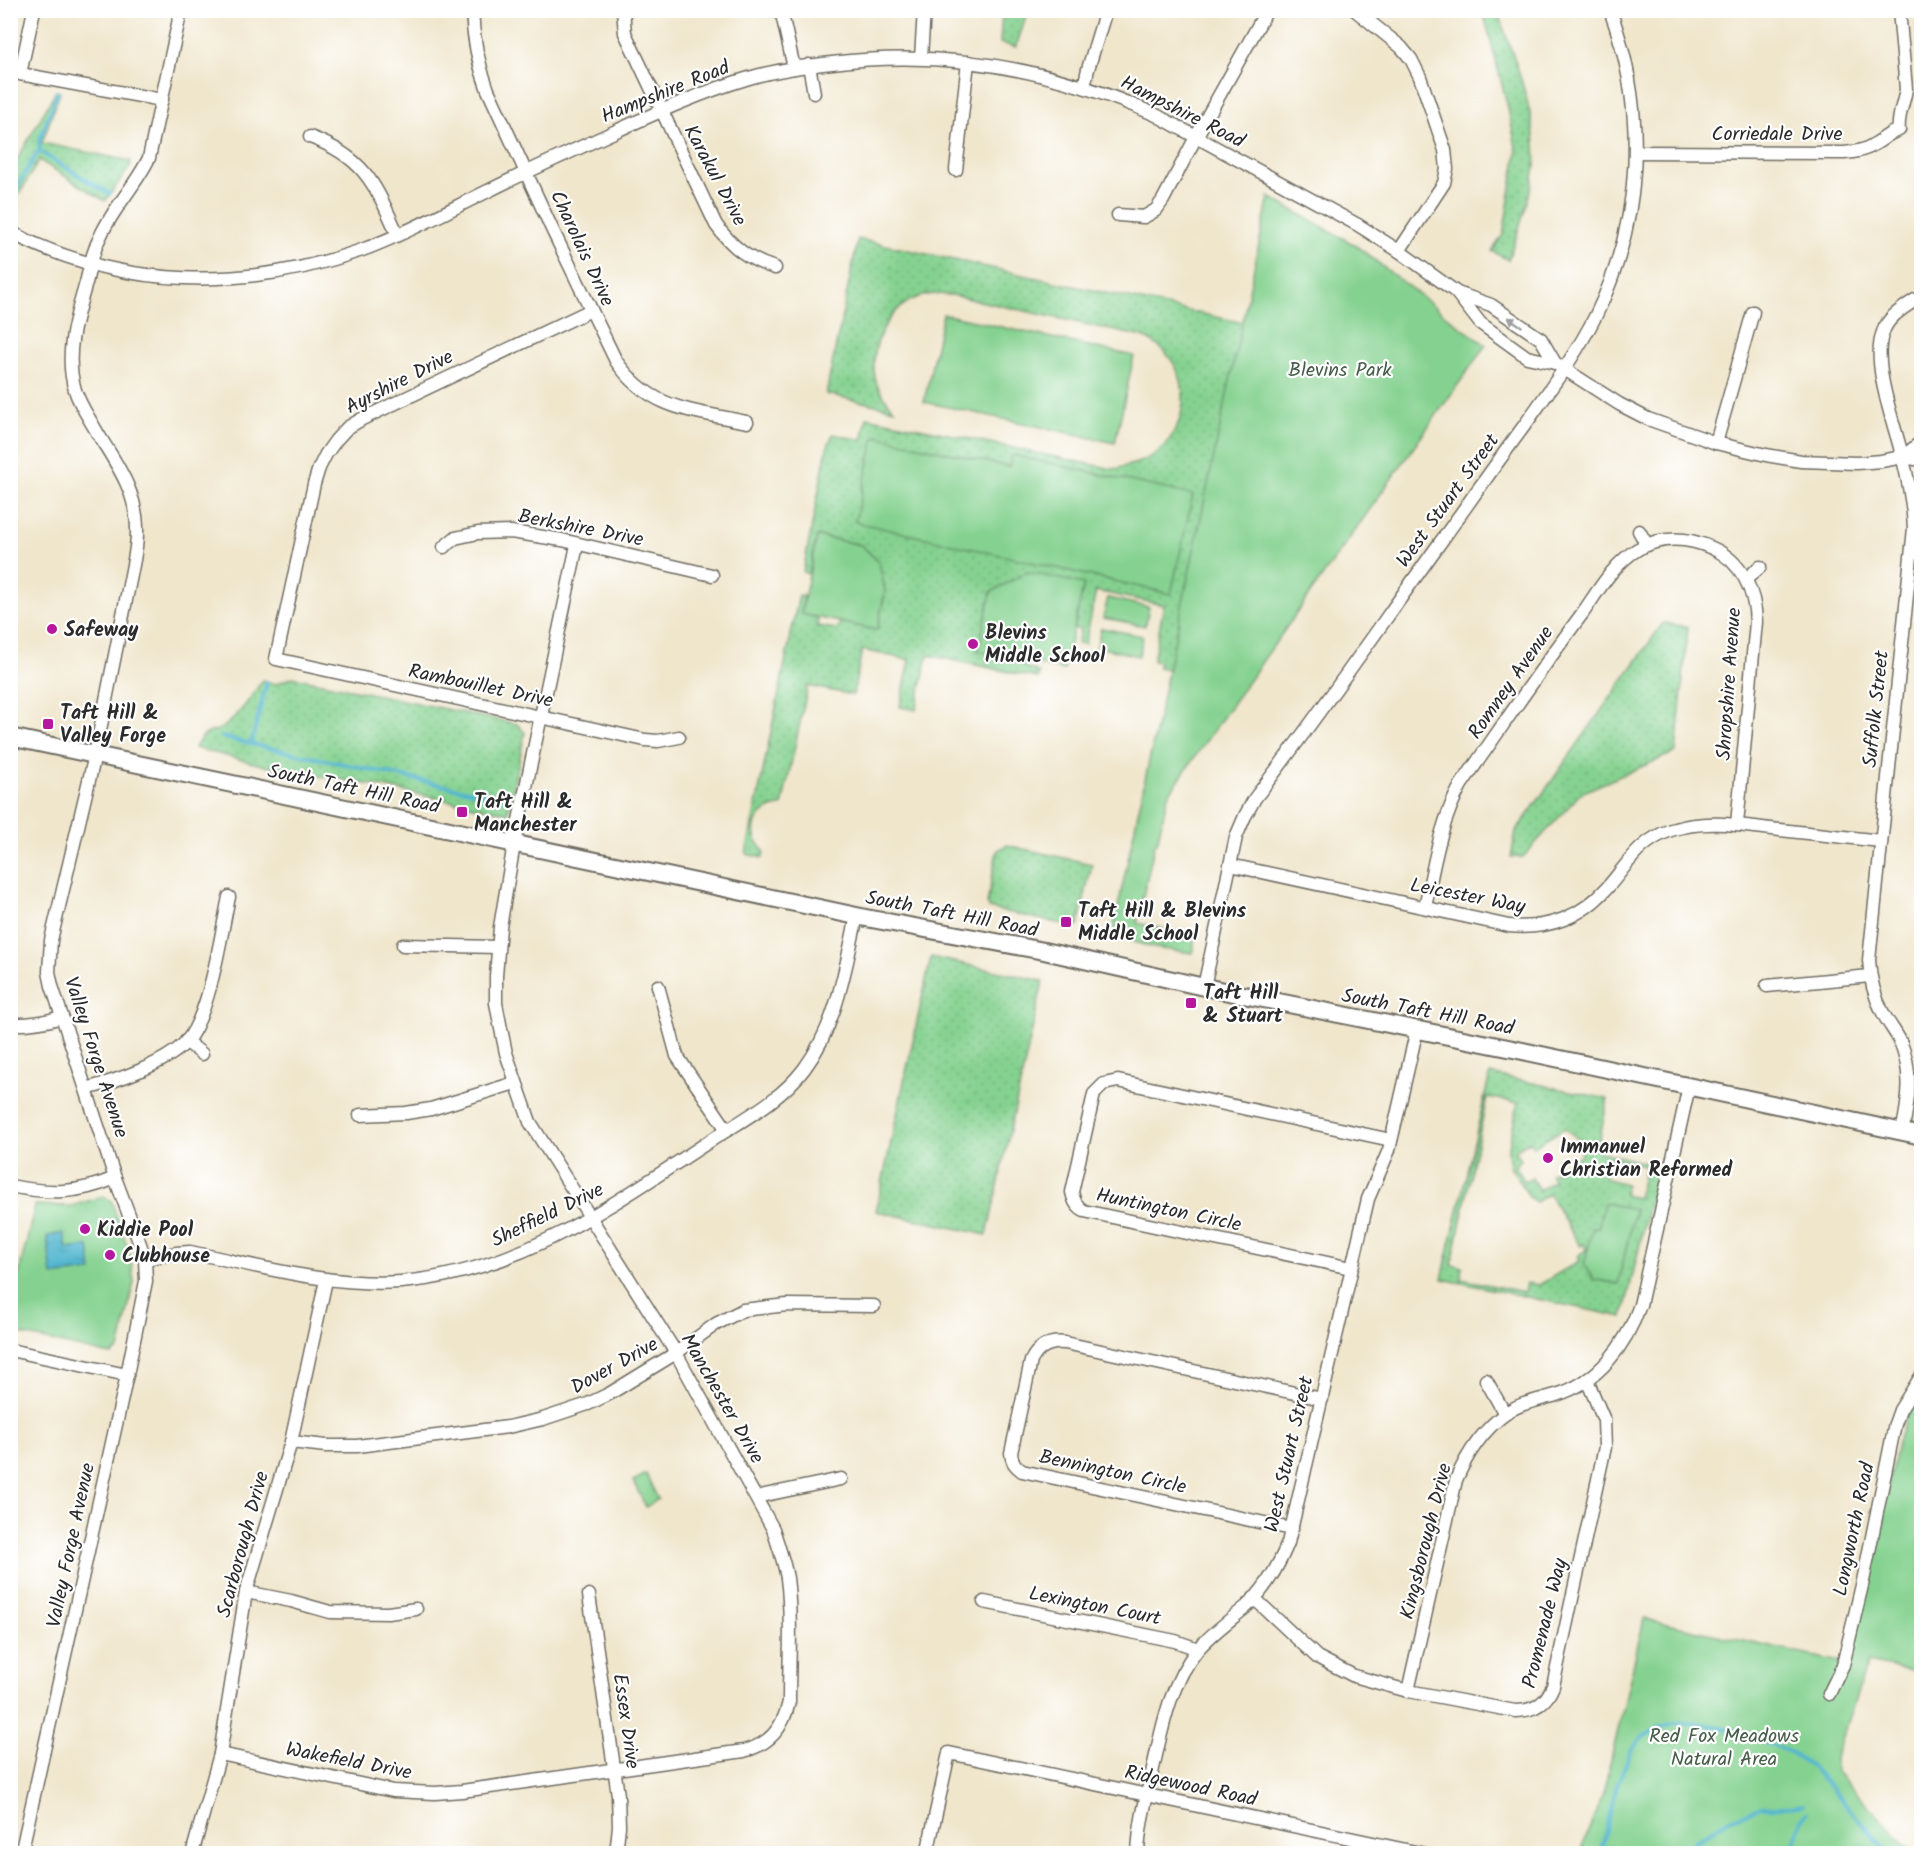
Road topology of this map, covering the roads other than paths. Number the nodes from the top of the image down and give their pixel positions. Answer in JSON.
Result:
{"nodes":[{"id":1,"x":33,"y":10,"type":"edge"},
{"id":2,"x":180,"y":10,"type":"edge"},
{"id":3,"x":472,"y":10,"type":"edge"},
{"id":4,"x":623,"y":10,"type":"edge"},
{"id":5,"x":781,"y":10,"type":"edge"},
{"id":6,"x":924,"y":10,"type":"edge"},
{"id":7,"x":1106,"y":10,"type":"edge"},
{"id":8,"x":1267,"y":10,"type":"edge"},
{"id":9,"x":1355,"y":10,"type":"edge"},
{"id":10,"x":1610,"y":10,"type":"edge"},
{"id":11,"x":1899,"y":10,"type":"edge"},
{"id":12,"x":921,"y":58,"type":"junction"},
{"id":13,"x":968,"y":62,"type":"junction"},
{"id":14,"x":809,"y":65,"type":"junction"},
{"id":15,"x":794,"y":68,"type":"junction"},
{"id":16,"x":1084,"y":87,"type":"junction"},
{"id":17,"x":814,"y":93,"type":"dead end"},
{"id":18,"x":162,"y":100,"type":"junction"},
{"id":19,"x":661,"y":111,"type":"junction"},
{"id":20,"x":310,"y":137,"type":"dead end"},
{"id":21,"x":1196,"y":137,"type":"junction"},
{"id":22,"x":1636,"y":152,"type":"junction"},
{"id":23,"x":956,"y":170,"type":"dead end"},
{"id":24,"x":526,"y":172,"type":"junction"},
{"id":25,"x":1118,"y":215,"type":"dead end"},
{"id":26,"x":10,"y":232,"type":"edge"},
{"id":27,"x":398,"y":235,"type":"junction"},
{"id":28,"x":1399,"y":251,"type":"junction"},
{"id":29,"x":90,"y":265,"type":"junction"},
{"id":30,"x":775,"y":268,"type":"dead end"},
{"id":31,"x":1456,"y":292,"type":"junction"},
{"id":32,"x":1915,"y":300,"type":"dead end"},
{"id":33,"x":591,"y":310,"type":"junction"},
{"id":34,"x":1753,"y":312,"type":"dead end"},
{"id":35,"x":1560,"y":366,"type":"junction"},
{"id":36,"x":747,"y":422,"type":"dead end"},
{"id":37,"x":1922,"y":441,"type":"edge"},
{"id":38,"x":1716,"y":443,"type":"junction"},
{"id":39,"x":1903,"y":457,"type":"junction"},
{"id":40,"x":1922,"y":460,"type":"edge"},
{"id":41,"x":1639,"y":531,"type":"dead end"},
{"id":42,"x":1694,"y":541,"type":"joint"},
{"id":43,"x":577,"y":545,"type":"junction"},
{"id":44,"x":1647,"y":545,"type":"junction"},
{"id":45,"x":444,"y":547,"type":"dead end"},
{"id":46,"x":1760,"y":567,"type":"dead end"},
{"id":47,"x":712,"y":575,"type":"dead end"},
{"id":48,"x":1746,"y":579,"type":"junction"},
{"id":49,"x":276,"y":659,"type":"joint"},
{"id":50,"x":540,"y":718,"type":"junction"},
{"id":51,"x":10,"y":737,"type":"edge"},
{"id":52,"x":679,"y":737,"type":"dead end"},
{"id":53,"x":96,"y":755,"type":"junction"},
{"id":54,"x":1737,"y":824,"type":"junction"},
{"id":55,"x":1881,"y":841,"type":"junction"},
{"id":56,"x":514,"y":844,"type":"junction"},
{"id":57,"x":1230,"y":865,"type":"junction"},
{"id":58,"x":228,"y":897,"type":"dead end"},
{"id":59,"x":1425,"y":907,"type":"junction"},
{"id":60,"x":857,"y":916,"type":"junction"},
{"id":61,"x":403,"y":945,"type":"dead end"},
{"id":62,"x":498,"y":947,"type":"junction"},
{"id":63,"x":1870,"y":976,"type":"junction"},
{"id":64,"x":658,"y":986,"type":"dead end"},
{"id":65,"x":1767,"y":986,"type":"dead end"},
{"id":66,"x":1204,"y":987,"type":"junction"},
{"id":67,"x":62,"y":1017,"type":"junction"},
{"id":68,"x":10,"y":1024,"type":"edge"},
{"id":69,"x":1417,"y":1029,"type":"junction"},
{"id":70,"x":186,"y":1041,"type":"junction"},
{"id":71,"x":202,"y":1054,"type":"dead end"},
{"id":72,"x":515,"y":1083,"type":"junction"},
{"id":73,"x":1689,"y":1086,"type":"junction"},
{"id":74,"x":87,"y":1089,"type":"junction"},
{"id":75,"x":360,"y":1115,"type":"dead end"},
{"id":76,"x":727,"y":1130,"type":"junction"},
{"id":77,"x":1902,"y":1132,"type":"junction"},
{"id":78,"x":1922,"y":1136,"type":"edge"},
{"id":79,"x":1392,"y":1140,"type":"junction"},
{"id":80,"x":115,"y":1178,"type":"junction"},
{"id":81,"x":10,"y":1186,"type":"edge"},
{"id":82,"x":590,"y":1218,"type":"junction"},
{"id":83,"x":145,"y":1259,"type":"junction"},
{"id":84,"x":1351,"y":1268,"type":"junction"},
{"id":85,"x":327,"y":1280,"type":"junction"},
{"id":86,"x":874,"y":1306,"type":"dead end"},
{"id":87,"x":10,"y":1350,"type":"edge"},
{"id":88,"x":676,"y":1353,"type":"junction"},
{"id":89,"x":127,"y":1375,"type":"junction"},
{"id":90,"x":1922,"y":1375,"type":"edge"},
{"id":91,"x":1486,"y":1380,"type":"dead end"},
{"id":92,"x":1587,"y":1380,"type":"junction"},
{"id":93,"x":1322,"y":1399,"type":"junction"},
{"id":94,"x":1505,"y":1414,"type":"junction"},
{"id":95,"x":291,"y":1442,"type":"junction"},
{"id":96,"x":841,"y":1479,"type":"dead end"},
{"id":97,"x":756,"y":1497,"type":"junction"},
{"id":98,"x":1292,"y":1529,"type":"junction"},
{"id":99,"x":246,"y":1592,"type":"junction"},
{"id":100,"x":589,"y":1595,"type":"dead end"},
{"id":101,"x":1254,"y":1598,"type":"junction"},
{"id":102,"x":984,"y":1602,"type":"dead end"},
{"id":103,"x":416,"y":1609,"type":"dead end"},
{"id":104,"x":1198,"y":1649,"type":"junction"},
{"id":105,"x":1408,"y":1691,"type":"junction"},
{"id":106,"x":1829,"y":1694,"type":"dead end"},
{"id":107,"x":220,"y":1754,"type":"junction"},
{"id":108,"x":614,"y":1769,"type":"junction"},
{"id":109,"x":1147,"y":1796,"type":"junction"},
{"id":110,"x":21,"y":1854,"type":"edge"},
{"id":111,"x":192,"y":1854,"type":"edge"},
{"id":112,"x":616,"y":1854,"type":"edge"},
{"id":113,"x":927,"y":1854,"type":"edge"},
{"id":114,"x":1138,"y":1854,"type":"edge"},
{"id":115,"x":1425,"y":1854,"type":"edge"}],
"edges":[{"from":1,"to":18,"type":"street"},
{"from":2,"to":18,"type":"street","name":"Valley Forge Avenue"},
{"from":3,"to":24,"type":"street","name":"Charolais Drive"},
{"from":4,"to":19,"type":"street","name":"Karakul Drive"},
{"from":5,"to":15,"type":"street"},
{"from":6,"to":12,"type":"street"},
{"from":7,"to":16,"type":"street"},
{"from":8,"to":21,"type":"street"},
{"from":9,"to":28,"type":"street"},
{"from":10,"to":22,"type":"street","name":"West Stuart Street"},
{"from":11,"to":22,"type":"street","name":"Corriedale Drive"},
{"from":12,"to":13,"type":"street","name":"Hampshire Road"},
{"from":12,"to":14,"type":"street","name":"Hampshire Road"},
{"from":13,"to":16,"type":"street","name":"Hampshire Road"},
{"from":13,"to":23,"type":"street"},
{"from":14,"to":15,"type":"street","name":"Hampshire Road"},
{"from":14,"to":17,"type":"street"},
{"from":15,"to":19,"type":"street","name":"Hampshire Road"},
{"from":16,"to":21,"type":"street","name":"Hampshire Road"},
{"from":18,"to":29,"type":"street","name":"Valley Forge Avenue"},
{"from":19,"to":24,"type":"street","name":"Hampshire Road"},
{"from":19,"to":30,"type":"street","name":"Karakul Drive"},
{"from":20,"to":27,"type":"street"},
{"from":21,"to":25,"type":"street"},
{"from":21,"to":28,"type":"street","name":"Hampshire Road"},
{"from":22,"to":35,"type":"street","name":"West Stuart Street"},
{"from":24,"to":27,"type":"street","name":"Hampshire Road"},
{"from":24,"to":33,"type":"street","name":"Charolais Drive"},
{"from":26,"to":29,"type":"street","name":"Hampshire Road"},
{"from":27,"to":29,"type":"street","name":"Hampshire Road"},
{"from":28,"to":31,"type":"street","name":"Hampshire Road"},
{"from":29,"to":53,"type":"street","name":"Valley Forge Avenue"},
{"from":35,"to":31,"type":"street","name":"Hampshire Road","one_way":true},
{"from":31,"to":35,"type":"street","name":"Hampshire Road"},
{"from":32,"to":39,"type":"street","name":"Suffolk Street"},
{"from":33,"to":36,"type":"street","name":"Charolais Drive"},
{"from":33,"to":49,"type":"street","name":"Ayrshire Drive"},
{"from":34,"to":38,"type":"street"},
{"from":35,"to":38,"type":"street","name":"Hampshire Road"},
{"from":35,"to":57,"type":"street","name":"West Stuart Street"},
{"from":37,"to":39,"type":"street"},
{"from":38,"to":39,"type":"street","name":"Hampshire Road"},
{"from":39,"to":40,"type":"street","name":"Hampshire Road"},
{"from":39,"to":55,"type":"street","name":"Suffolk Street"},
{"from":41,"to":44,"type":"street"},
{"from":42,"to":44,"type":"street","name":"Romney Avenue"},
{"from":42,"to":48,"type":"street","name":"Shropshire Avenue"},
{"from":43,"to":45,"type":"street","name":"Berkshire Drive"},
{"from":43,"to":47,"type":"street","name":"Berkshire Drive"},
{"from":43,"to":50,"type":"street","name":"Manchester Drive"},
{"from":44,"to":59,"type":"street","name":"Romney Avenue"},
{"from":46,"to":48,"type":"street"},
{"from":48,"to":54,"type":"street","name":"Shropshire Avenue"},
{"from":49,"to":50,"type":"street","name":"Rambouillet Drive"},
{"from":50,"to":52,"type":"street","name":"Rambouillet Drive"},
{"from":50,"to":56,"type":"street","name":"Manchester Drive"},
{"from":51,"to":53,"type":"main road","name":"South Taft Hill Road"},
{"from":53,"to":56,"type":"main road","name":"South Taft Hill Road"},
{"from":53,"to":67,"type":"street","name":"Valley Forge Avenue"},
{"from":54,"to":55,"type":"street","name":"Leicester Way"},
{"from":54,"to":59,"type":"street","name":"Leicester Way"},
{"from":55,"to":63,"type":"street","name":"Suffolk Street"},
{"from":56,"to":60,"type":"main road","name":"South Taft Hill Road"},
{"from":56,"to":62,"type":"street","name":"Manchester Drive"},
{"from":57,"to":59,"type":"street","name":"Leicester Way"},
{"from":57,"to":66,"type":"street","name":"West Stuart Street"},
{"from":58,"to":70,"type":"street"},
{"from":60,"to":66,"type":"main road","name":"South Taft Hill Road"},
{"from":60,"to":76,"type":"street","name":"Sheffield Drive"},
{"from":61,"to":62,"type":"street"},
{"from":62,"to":72,"type":"street","name":"Manchester Drive"},
{"from":63,"to":65,"type":"street"},
{"from":63,"to":77,"type":"street","name":"Suffolk Street"},
{"from":64,"to":76,"type":"street"},
{"from":66,"to":69,"type":"main road","name":"South Taft Hill Road"},
{"from":67,"to":68,"type":"street"},
{"from":67,"to":74,"type":"street","name":"Valley Forge Avenue"},
{"from":69,"to":73,"type":"main road","name":"South Taft Hill Road"},
{"from":69,"to":79,"type":"street","name":"West Stuart Street"},
{"from":70,"to":71,"type":"street"},
{"from":70,"to":74,"type":"street"},
{"from":72,"to":75,"type":"street"},
{"from":72,"to":82,"type":"street","name":"Manchester Drive"},
{"from":73,"to":77,"type":"main road","name":"South Taft Hill Road"},
{"from":73,"to":92,"type":"street","name":"Kingsborough Drive"},
{"from":74,"to":80,"type":"street","name":"Valley Forge Avenue"},
{"from":76,"to":82,"type":"street","name":"Sheffield Drive"},
{"from":77,"to":78,"type":"main road","name":"South Taft Hill Road"},
{"from":79,"to":84,"type":"street","name":"West Stuart Street"},
{"from":79,"to":84,"type":"street","name":"Huntington Circle"},
{"from":80,"to":81,"type":"street"},
{"from":80,"to":83,"type":"street","name":"Valley Forge Avenue"},
{"from":82,"to":85,"type":"street","name":"Sheffield Drive"},
{"from":82,"to":88,"type":"street","name":"Manchester Drive"},
{"from":83,"to":85,"type":"street","name":"Sheffield Drive"},
{"from":83,"to":89,"type":"street","name":"Valley Forge Avenue"},
{"from":84,"to":93,"type":"street","name":"West Stuart Street"},
{"from":85,"to":95,"type":"street","name":"Scarborough Drive"},
{"from":86,"to":88,"type":"street","name":"Dover Drive"},
{"from":87,"to":89,"type":"street"},
{"from":88,"to":95,"type":"street","name":"Dover Drive"},
{"from":88,"to":97,"type":"street","name":"Manchester Drive"},
{"from":89,"to":110,"type":"street","name":"Valley Forge Avenue"},
{"from":90,"to":106,"type":"street","name":"Longworth Road"},
{"from":91,"to":94,"type":"street"},
{"from":92,"to":94,"type":"street","name":"Kingsborough Drive"},
{"from":92,"to":105,"type":"street","name":"Promenade Way"},
{"from":93,"to":98,"type":"street","name":"West Stuart Street"},
{"from":93,"to":98,"type":"street","name":"Bennington Circle"},
{"from":94,"to":105,"type":"street","name":"Kingsborough Drive"},
{"from":95,"to":99,"type":"street","name":"Scarborough Drive"},
{"from":96,"to":97,"type":"street"},
{"from":97,"to":108,"type":"street","name":"Manchester Drive"},
{"from":98,"to":101,"type":"street","name":"West Stuart Street"},
{"from":99,"to":103,"type":"street"},
{"from":99,"to":107,"type":"street","name":"Scarborough Drive"},
{"from":100,"to":108,"type":"street","name":"Essex Drive"},
{"from":101,"to":104,"type":"street","name":"West Stuart Street"},
{"from":101,"to":105,"type":"street","name":"Promenade Way"},
{"from":102,"to":104,"type":"street","name":"Lexington Court"},
{"from":104,"to":109,"type":"street","name":"West Stuart Street"},
{"from":107,"to":108,"type":"street","name":"Wakefield Drive"},
{"from":107,"to":111,"type":"street","name":"Scarborough Drive"},
{"from":108,"to":112,"type":"street","name":"Essex Drive"},
{"from":109,"to":113,"type":"street","name":"Ridgewood Road"},
{"from":109,"to":114,"type":"street","name":"West Stuart Street"},
{"from":109,"to":115,"type":"street","name":"Ridgewood Road"}]}
